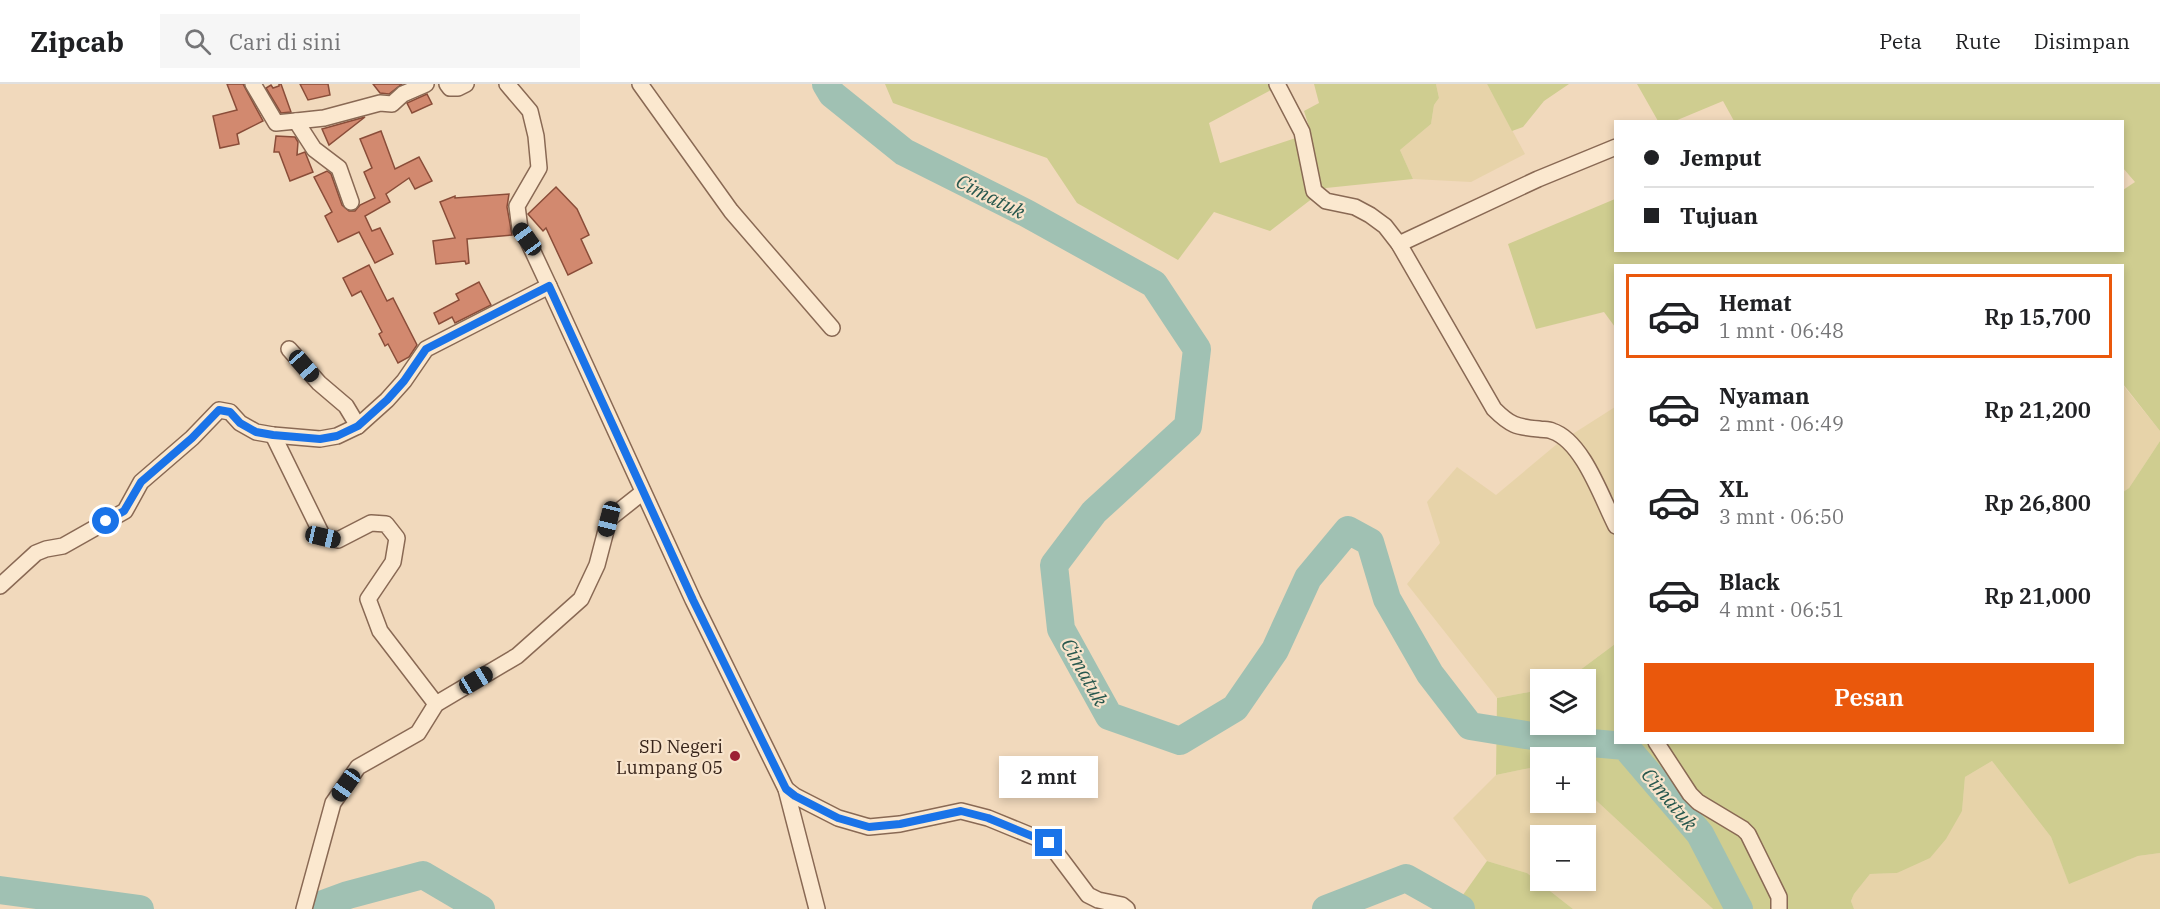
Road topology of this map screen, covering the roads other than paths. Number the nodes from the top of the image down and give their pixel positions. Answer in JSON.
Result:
{"nodes":[{"id":1,"x":253,"y":84,"type":"edge"},
{"id":2,"x":426,"y":84,"type":"edge"},
{"id":3,"x":447,"y":84,"type":"edge"},
{"id":4,"x":466,"y":84,"type":"edge"},
{"id":5,"x":507,"y":84,"type":"edge"},
{"id":6,"x":640,"y":84,"type":"edge"},
{"id":7,"x":1277,"y":84,"type":"edge"},
{"id":8,"x":296,"y":121,"type":"junction"},
{"id":9,"x":1614,"y":148,"type":"edge"},
{"id":10,"x":351,"y":202,"type":"dead end"},
{"id":11,"x":1399,"y":244,"type":"junction"},
{"id":12,"x":549,"y":286,"type":"junction"},
{"id":13,"x":832,"y":328,"type":"dead end"},
{"id":14,"x":289,"y":348,"type":"dead end"},
{"id":15,"x":358,"y":426,"type":"junction"},
{"id":16,"x":273,"y":435,"type":"junction"},
{"id":17,"x":643,"y":492,"type":"junction"},
{"id":18,"x":1614,"y":522,"type":"edge"},
{"id":19,"x":0,"y":586,"type":"edge"},
{"id":20,"x":436,"y":704,"type":"junction"},
{"id":21,"x":1657,"y":744,"type":"edge"},
{"id":22,"x":786,"y":789,"type":"junction"},
{"id":23,"x":304,"y":909,"type":"edge"},
{"id":24,"x":817,"y":909,"type":"edge"},
{"id":25,"x":1127,"y":909,"type":"edge"},
{"id":26,"x":1779,"y":909,"type":"edge"}],
"edges":[{"from":1,"to":8,"type":"street"},
{"from":2,"to":8,"type":"street"},
{"from":3,"to":4,"type":"street"},
{"from":5,"to":12,"type":"street"},
{"from":6,"to":13,"type":"street"},
{"from":7,"to":11,"type":"street"},
{"from":8,"to":10,"type":"street"},
{"from":9,"to":11,"type":"street"},
{"from":11,"to":18,"type":"street"},
{"from":12,"to":15,"type":"street"},
{"from":12,"to":17,"type":"street"},
{"from":14,"to":15,"type":"street"},
{"from":15,"to":16,"type":"street"},
{"from":16,"to":19,"type":"street"},
{"from":16,"to":20,"type":"street"},
{"from":17,"to":20,"type":"street"},
{"from":17,"to":22,"type":"street"},
{"from":20,"to":23,"type":"street"},
{"from":21,"to":26,"type":"street"},
{"from":22,"to":24,"type":"street"},
{"from":22,"to":25,"type":"street"}]}
